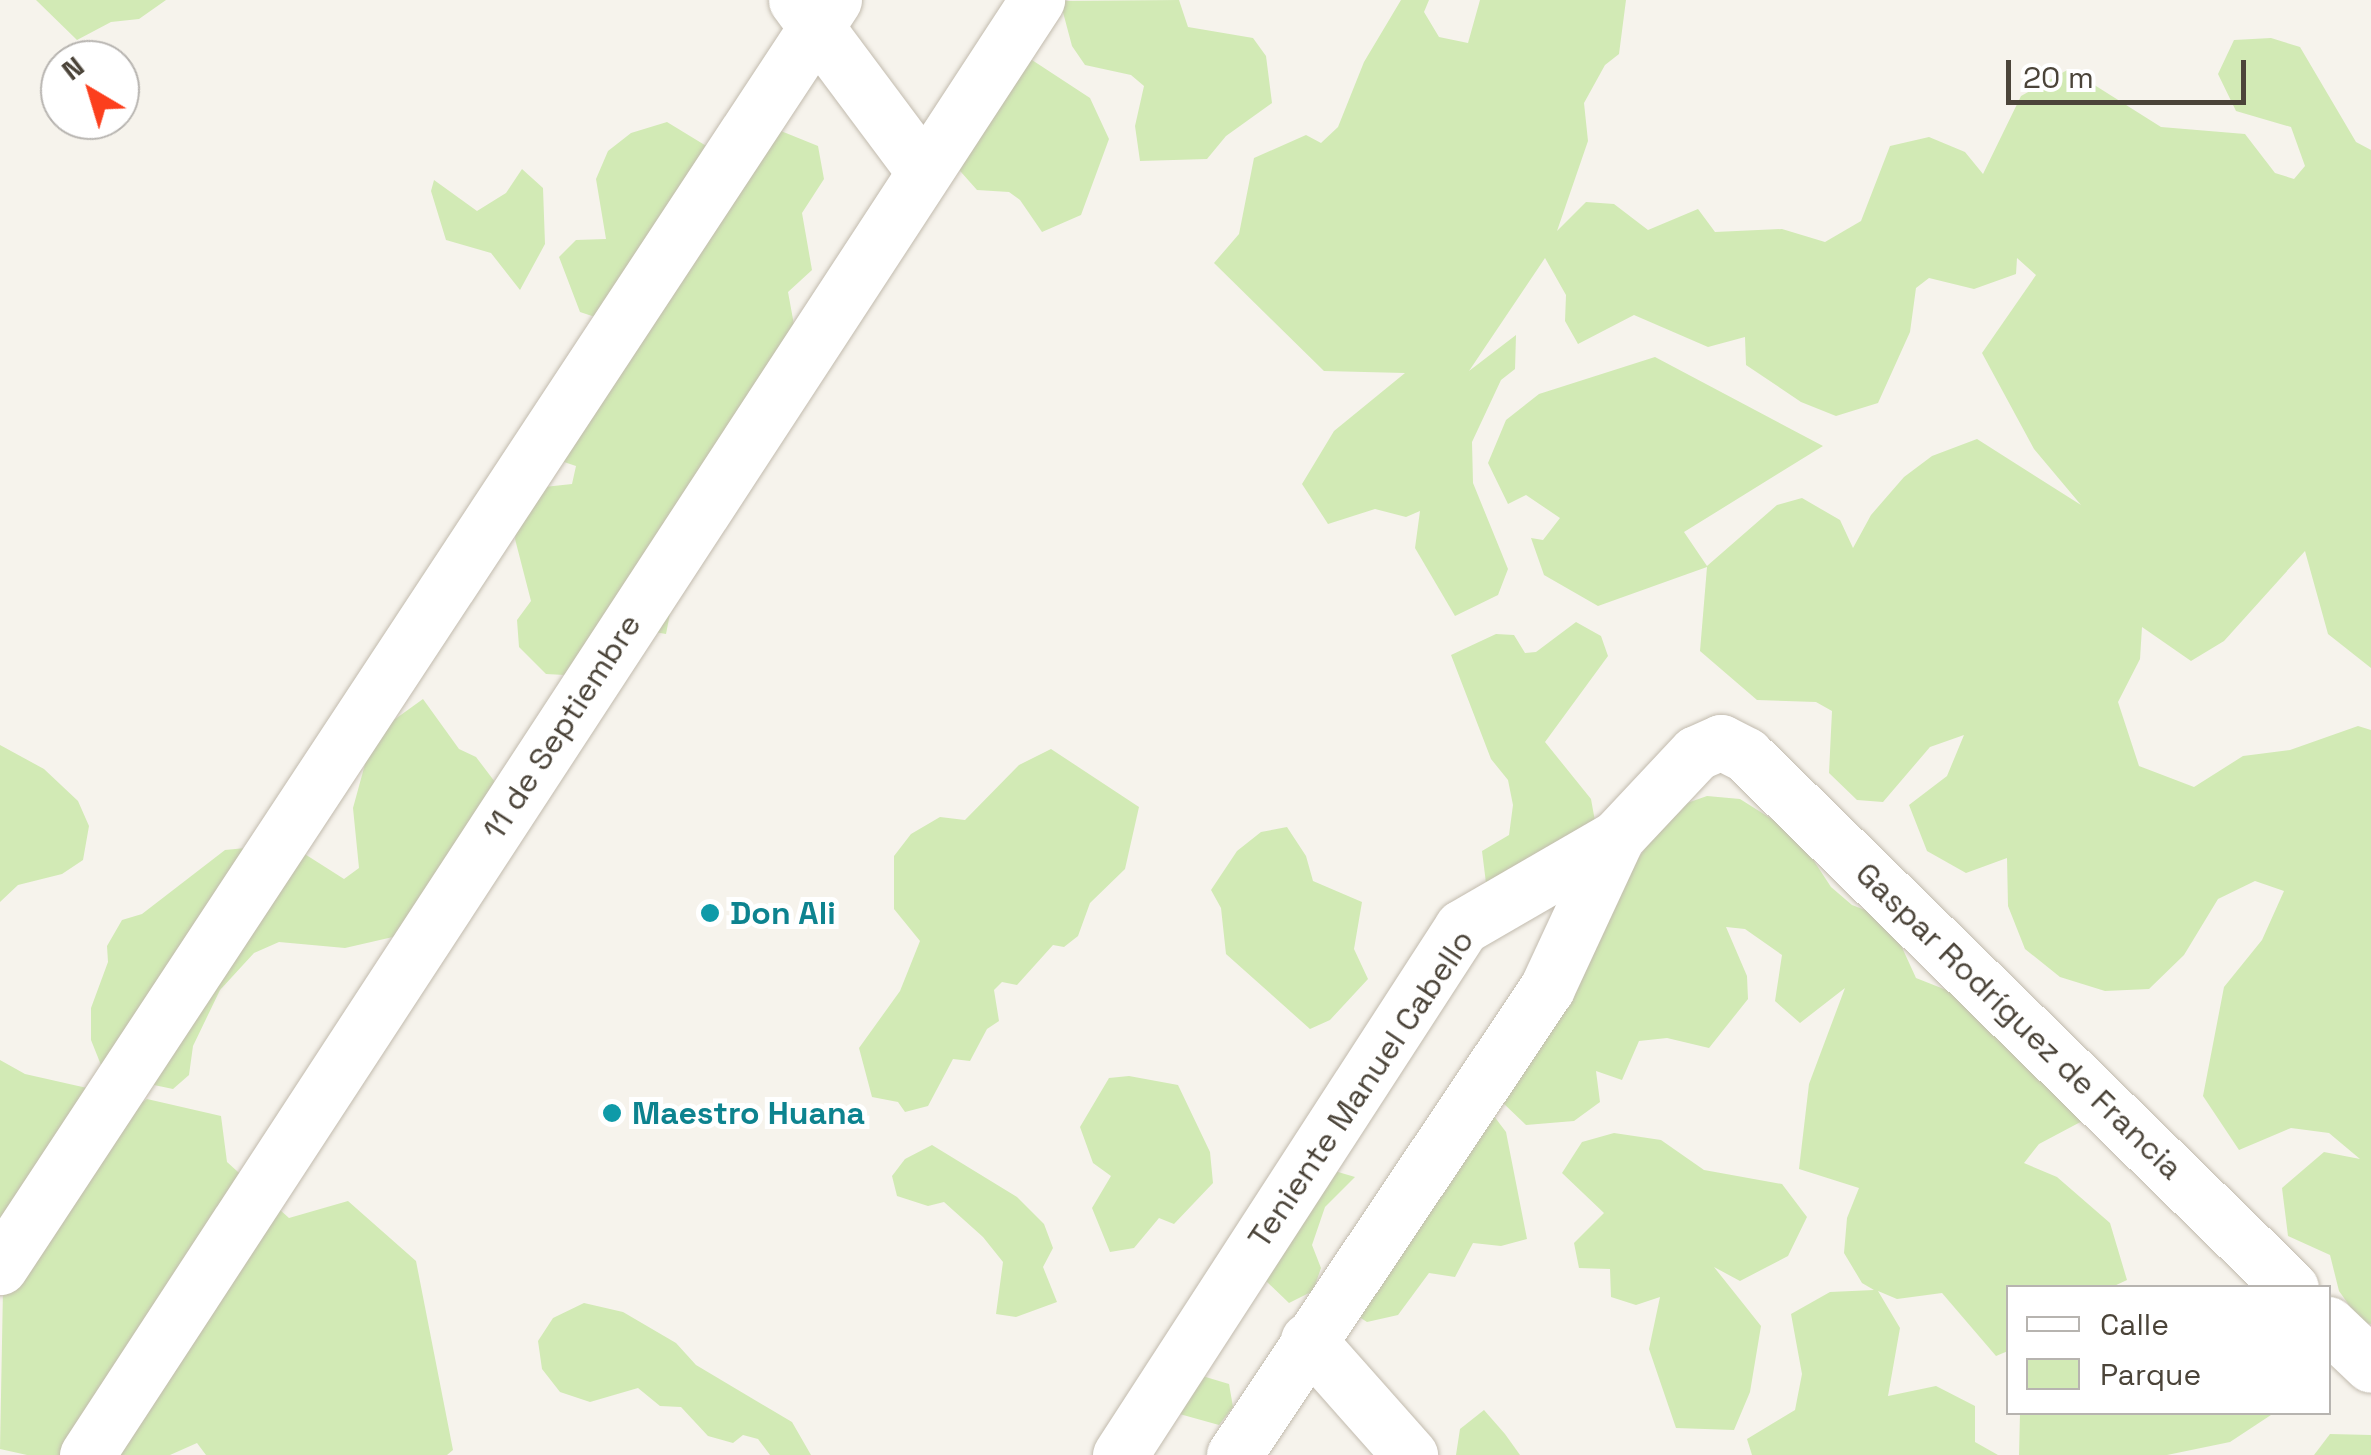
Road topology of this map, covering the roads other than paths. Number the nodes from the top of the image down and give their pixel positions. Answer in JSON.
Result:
{"nodes":[{"id":1,"x":816,"y":8,"type":"edge"},
{"id":2,"x":1018,"y":10,"type":"edge"},
{"id":3,"x":924,"y":172,"type":"junction"},
{"id":4,"x":1618,"y":836,"type":"junction"},
{"id":5,"x":0,"y":1267,"type":"edge"},
{"id":6,"x":2289,"y":1285,"type":"edge"},
{"id":7,"x":2331,"y":1327,"type":"edge"},
{"id":8,"x":1308,"y":1340,"type":"junction"},
{"id":9,"x":2371,"y":1365,"type":"edge"},
{"id":10,"x":87,"y":1455,"type":"edge"},
{"id":11,"x":1120,"y":1455,"type":"edge"},
{"id":12,"x":1234,"y":1455,"type":"edge"},
{"id":13,"x":1410,"y":1455,"type":"edge"}],
"edges":[{"from":1,"to":3,"type":"street"},
{"from":1,"to":5,"type":"street"},
{"from":2,"to":3,"type":"street","name":"11 de Septiembre"},
{"from":3,"to":10,"type":"street","name":"11 de Septiembre"},
{"from":4,"to":6,"type":"street","name":"Gaspar Rodríguez de Francia"},
{"from":4,"to":8,"type":"street"},
{"from":4,"to":11,"type":"street","name":"Teniente Manuel Cabello"},
{"from":7,"to":9,"type":"street"},
{"from":8,"to":12,"type":"street"},
{"from":8,"to":13,"type":"street"}]}
